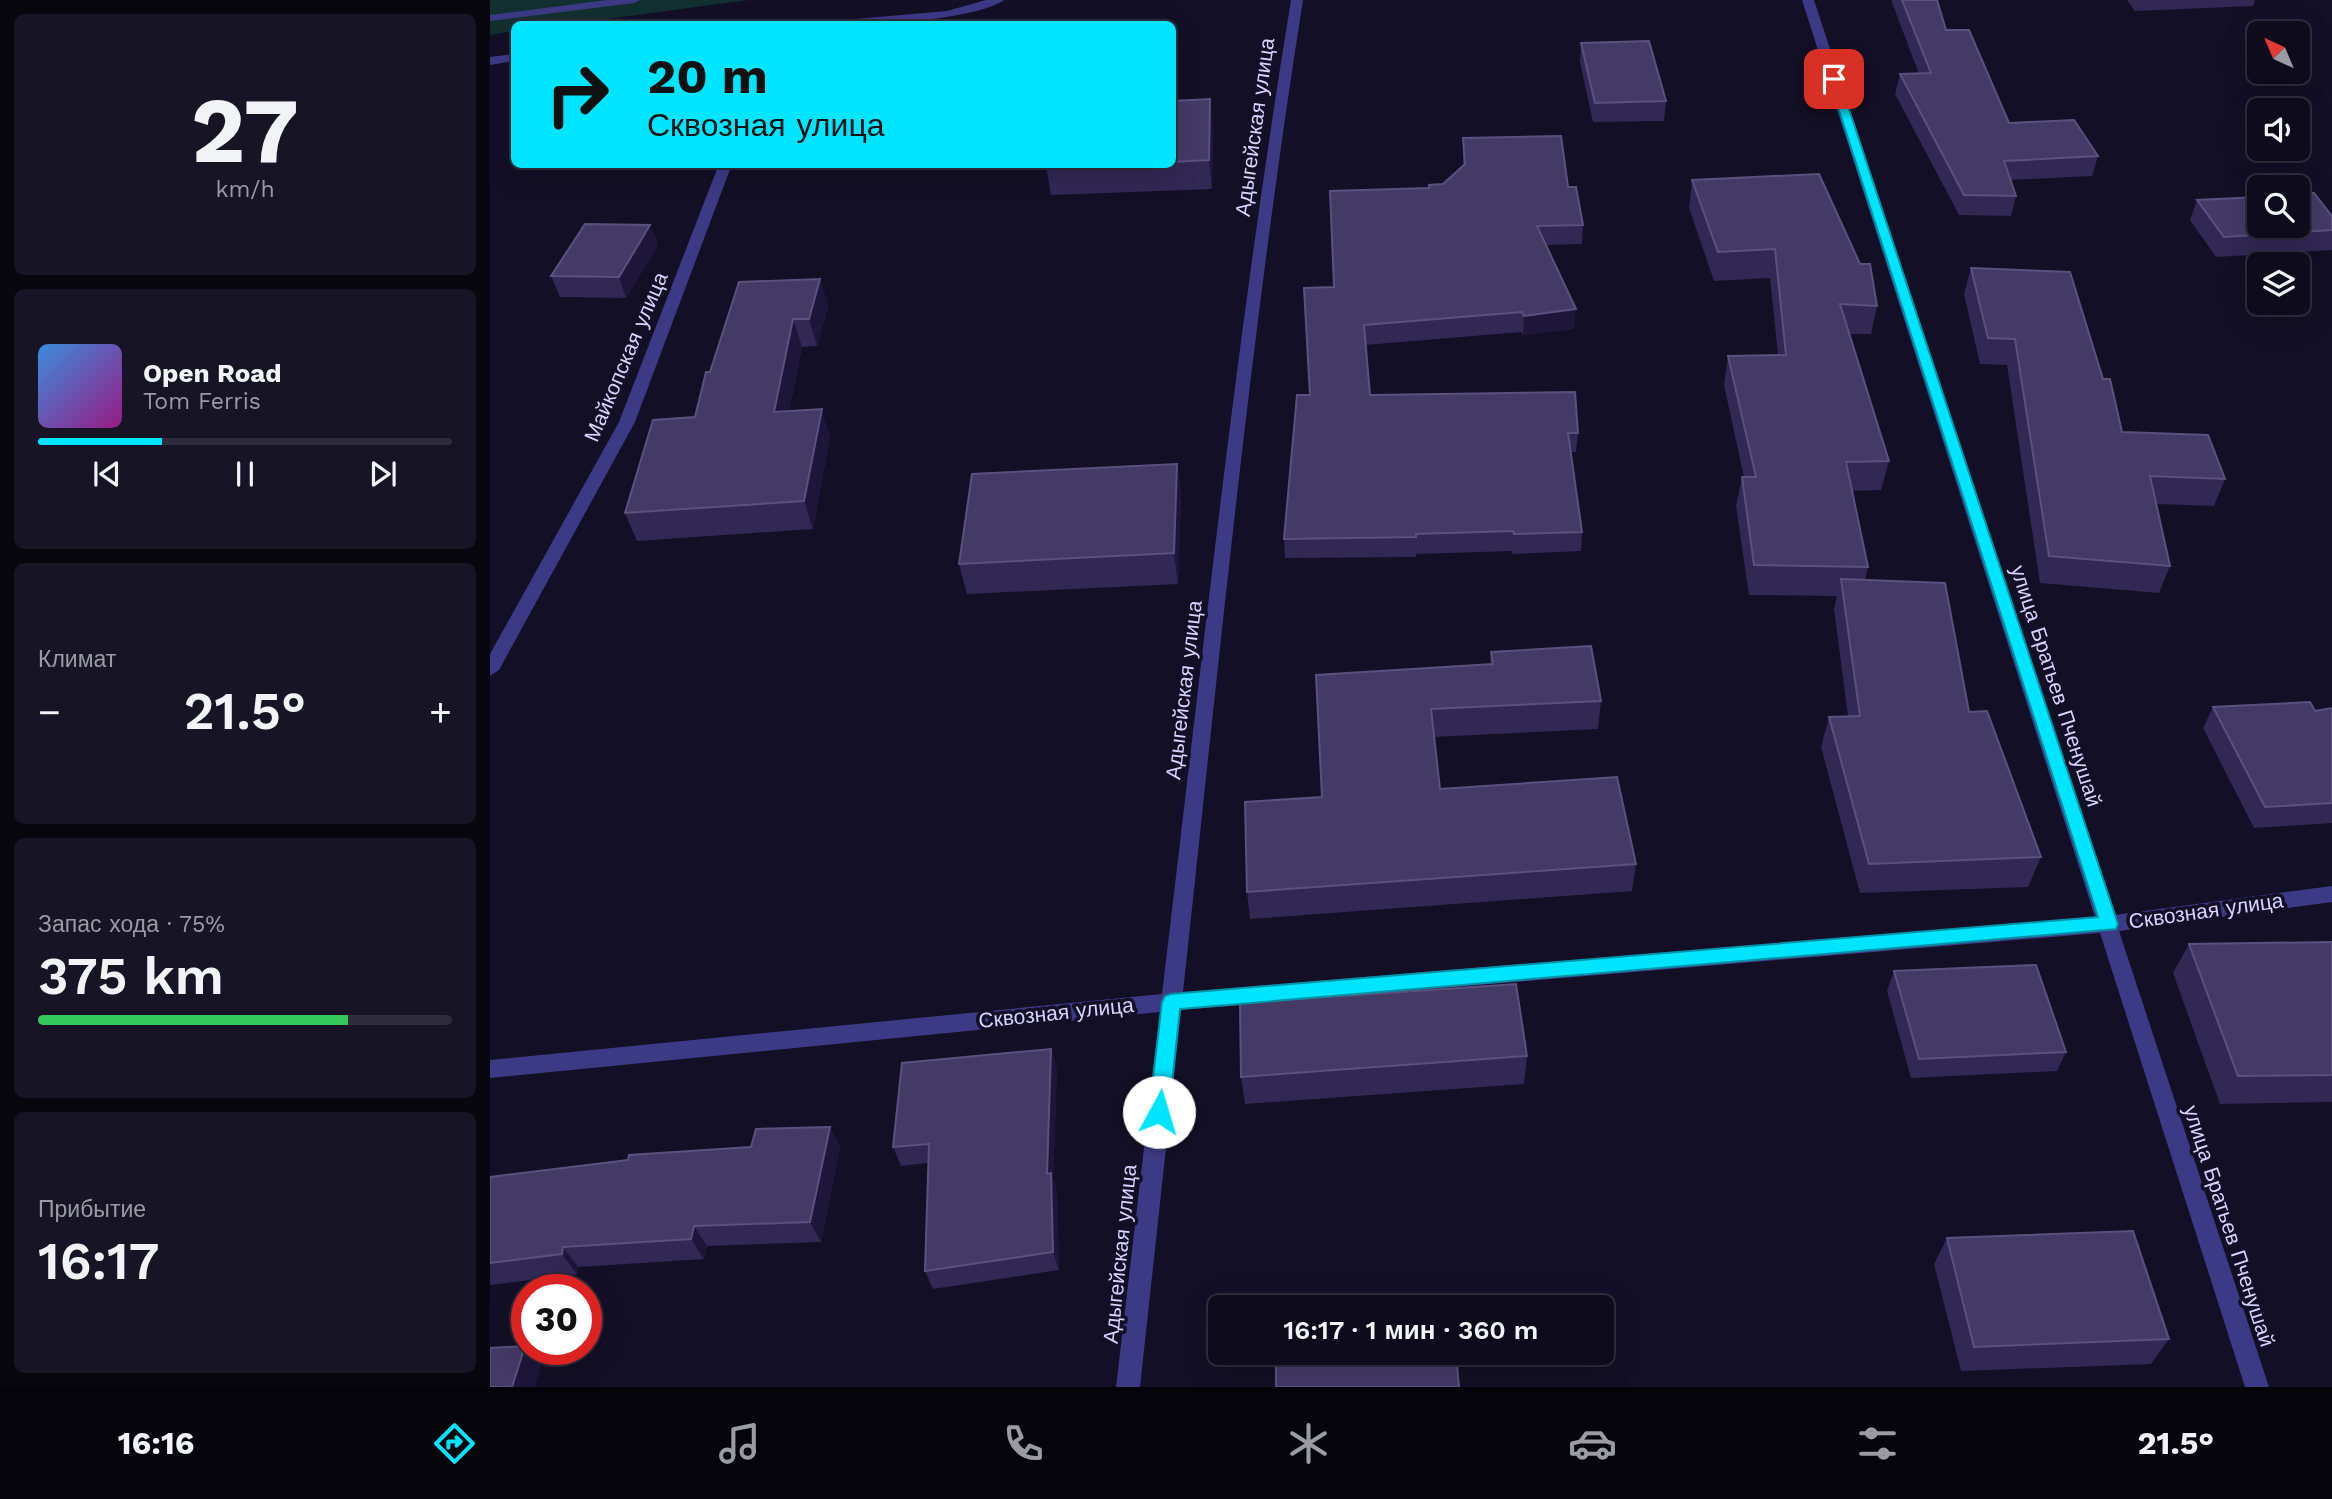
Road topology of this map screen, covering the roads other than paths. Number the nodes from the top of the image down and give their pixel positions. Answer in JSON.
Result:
{"nodes":[{"id":1,"x":634,"y":0,"type":"edge"},
{"id":2,"x":998,"y":0,"type":"edge"},
{"id":3,"x":1297,"y":0,"type":"edge"},
{"id":4,"x":1808,"y":0,"type":"edge"},
{"id":5,"x":490,"y":18,"type":"edge"},
{"id":6,"x":868,"y":21,"type":"edge"},
{"id":7,"x":511,"y":58,"type":"edge"},
{"id":8,"x":490,"y":61,"type":"edge"},
{"id":9,"x":724,"y":168,"type":"edge"},
{"id":10,"x":490,"y":670,"type":"edge"},
{"id":11,"x":2332,"y":894,"type":"edge"},
{"id":12,"x":2109,"y":924,"type":"junction"},
{"id":13,"x":1171,"y":1002,"type":"junction"},
{"id":14,"x":490,"y":1069,"type":"edge"},
{"id":15,"x":1128,"y":1387,"type":"edge"},
{"id":16,"x":2257,"y":1387,"type":"edge"}],
"edges":[{"from":1,"to":5,"type":"street"},
{"from":2,"to":6,"type":"street"},
{"from":3,"to":13,"type":"street","name":"Адыгейская улица"},
{"from":4,"to":12,"type":"street","name":"улица Братьев Пченушай"},
{"from":7,"to":8,"type":"street"},
{"from":9,"to":10,"type":"street","name":"Майкопская улица"},
{"from":11,"to":12,"type":"street","name":"Сквозная улица"},
{"from":12,"to":13,"type":"street","name":"Сквозная улица"},
{"from":12,"to":16,"type":"street","name":"улица Братьев Пченушай"},
{"from":13,"to":14,"type":"street","name":"Сквозная улица"},
{"from":13,"to":15,"type":"street","name":"Адыгейская улица"}]}
